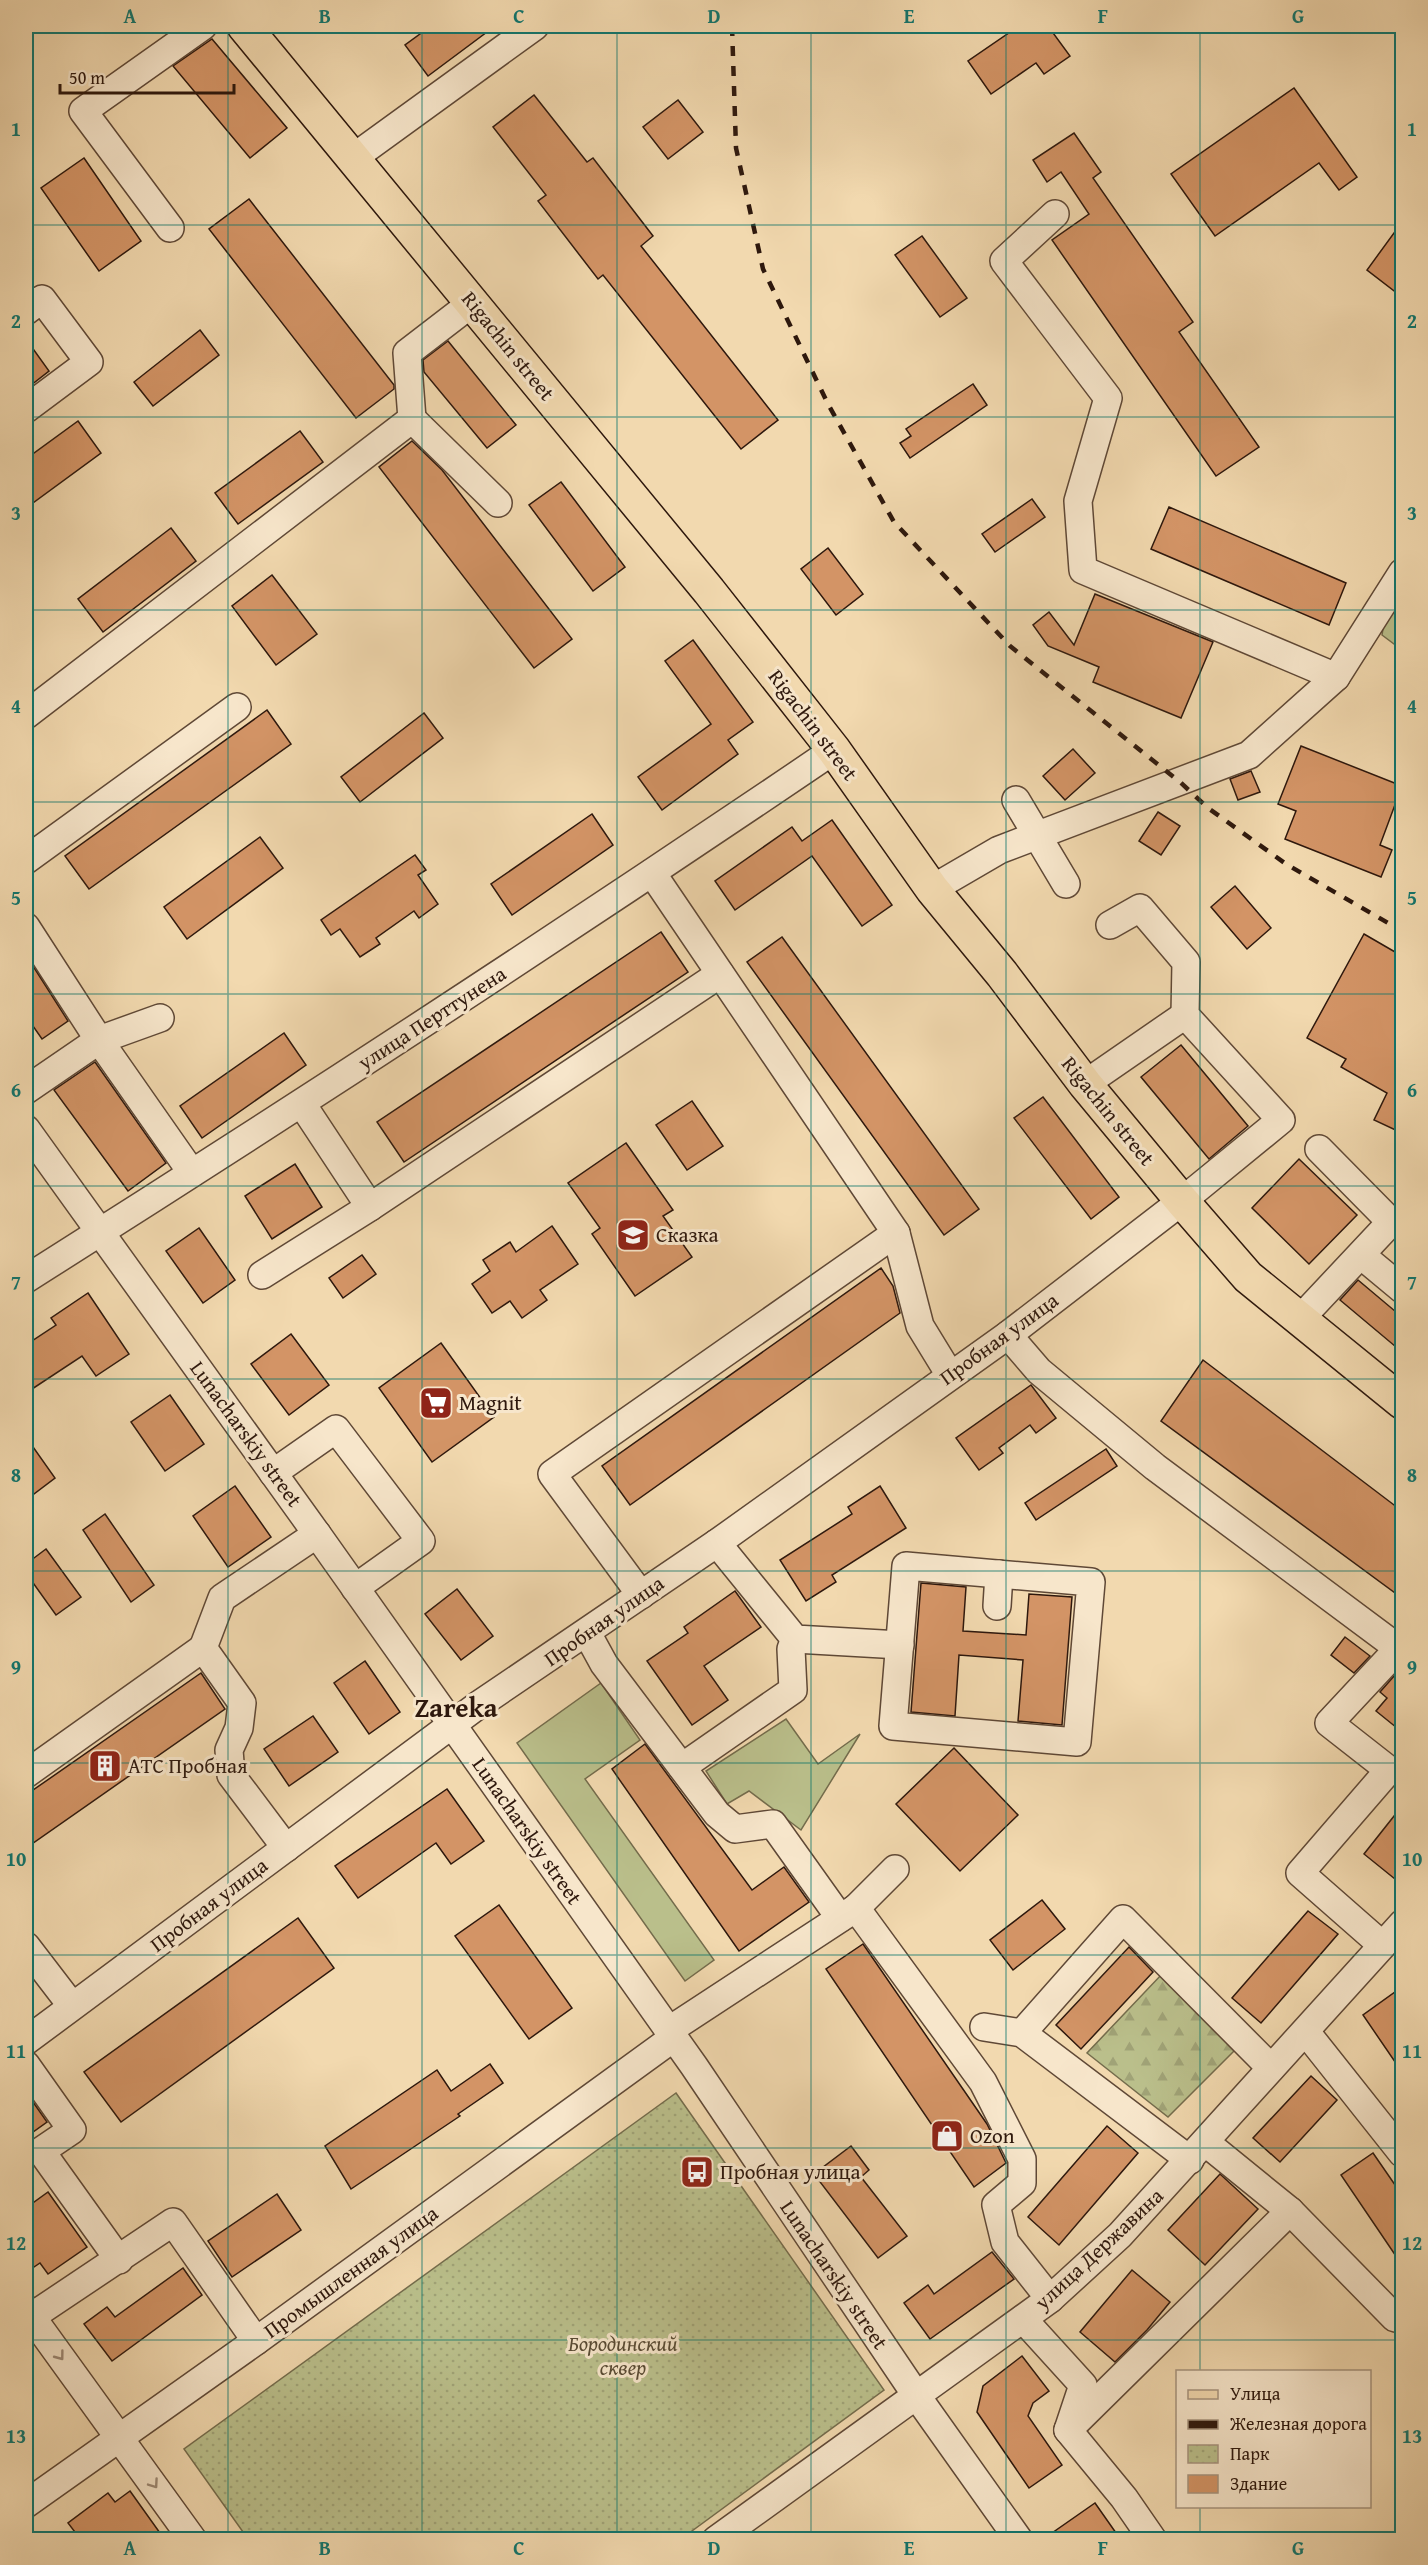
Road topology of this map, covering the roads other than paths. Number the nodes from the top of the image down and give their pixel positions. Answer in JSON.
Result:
{"nodes":[{"id":1,"x":203,"y":26,"type":"edge"},
{"id":2,"x":244,"y":26,"type":"edge"},
{"id":3,"x":535,"y":26,"type":"edge"},
{"id":4,"x":353,"y":158,"type":"junction"},
{"id":5,"x":1055,"y":214,"type":"dead end"},
{"id":6,"x":170,"y":228,"type":"dead end"},
{"id":7,"x":472,"y":303,"type":"junction"},
{"id":8,"x":26,"y":311,"type":"edge"},
{"id":9,"x":26,"y":408,"type":"edge"},
{"id":10,"x":412,"y":419,"type":"junction"},
{"id":11,"x":498,"y":503,"type":"dead end"},
{"id":12,"x":1402,"y":573,"type":"edge"},
{"id":13,"x":1336,"y":677,"type":"junction"},
{"id":14,"x":237,"y":707,"type":"dead end"},
{"id":15,"x":26,"y":715,"type":"edge"},
{"id":16,"x":834,"y":750,"type":"junction"},
{"id":17,"x":1016,"y":800,"type":"dead end"},
{"id":18,"x":1037,"y":836,"type":"junction"},
{"id":19,"x":26,"y":860,"type":"edge"},
{"id":20,"x":652,"y":873,"type":"junction"},
{"id":21,"x":1066,"y":884,"type":"dead end"},
{"id":22,"x":932,"y":889,"type":"junction"},
{"id":23,"x":1110,"y":925,"type":"dead end"},
{"id":24,"x":26,"y":927,"type":"edge"},
{"id":25,"x":720,"y":974,"type":"junction"},
{"id":26,"x":1185,"y":1015,"type":"junction"},
{"id":27,"x":160,"y":1018,"type":"dead end"},
{"id":28,"x":99,"y":1040,"type":"junction"},
{"id":29,"x":1085,"y":1084,"type":"junction"},
{"id":30,"x":26,"y":1090,"type":"edge"},
{"id":31,"x":302,"y":1104,"type":"junction"},
{"id":32,"x":26,"y":1129,"type":"edge"},
{"id":33,"x":1319,"y":1149,"type":"dead end"},
{"id":34,"x":192,"y":1173,"type":"junction"},
{"id":35,"x":1182,"y":1201,"type":"junction"},
{"id":36,"x":370,"y":1207,"type":"junction"},
{"id":37,"x":1396,"y":1220,"type":"edge"},
{"id":38,"x":100,"y":1232,"type":"junction"},
{"id":39,"x":896,"y":1233,"type":"junction"},
{"id":40,"x":1361,"y":1255,"type":"junction"},
{"id":41,"x":262,"y":1275,"type":"dead end"},
{"id":42,"x":26,"y":1279,"type":"edge"},
{"id":43,"x":1402,"y":1289,"type":"edge"},
{"id":44,"x":1300,"y":1319,"type":"junction"},
{"id":45,"x":1008,"y":1335,"type":"junction"},
{"id":46,"x":950,"y":1375,"type":"junction"},
{"id":47,"x":1402,"y":1402,"type":"edge"},
{"id":48,"x":273,"y":1473,"type":"junction"},
{"id":49,"x":317,"y":1534,"type":"junction"},
{"id":50,"x":717,"y":1543,"type":"junction"},
{"id":51,"x":999,"y":1574,"type":"junction"},
{"id":52,"x":355,"y":1588,"type":"junction"},
{"id":53,"x":641,"y":1595,"type":"junction"},
{"id":54,"x":997,"y":1606,"type":"dead end"},
{"id":55,"x":587,"y":1633,"type":"junction"},
{"id":56,"x":795,"y":1639,"type":"junction"},
{"id":57,"x":900,"y":1645,"type":"junction"},
{"id":58,"x":203,"y":1648,"type":"junction"},
{"id":59,"x":1401,"y":1650,"type":"edge"},
{"id":60,"x":452,"y":1725,"type":"junction"},
{"id":61,"x":682,"y":1767,"type":"junction"},
{"id":62,"x":26,"y":1774,"type":"edge"},
{"id":63,"x":286,"y":1848,"type":"junction"},
{"id":64,"x":894,"y":1869,"type":"dead end"},
{"id":65,"x":848,"y":1913,"type":"junction"},
{"id":66,"x":1396,"y":1934,"type":"edge"},
{"id":67,"x":26,"y":1947,"type":"edge"},
{"id":68,"x":72,"y":2007,"type":"junction"},
{"id":69,"x":984,"y":2027,"type":"dead end"},
{"id":70,"x":1306,"y":2032,"type":"junction"},
{"id":71,"x":1022,"y":2033,"type":"junction"},
{"id":72,"x":671,"y":2035,"type":"junction"},
{"id":73,"x":26,"y":2041,"type":"edge"},
{"id":74,"x":26,"y":2065,"type":"edge"},
{"id":75,"x":1271,"y":2068,"type":"junction"},
{"id":76,"x":1393,"y":2122,"type":"edge"},
{"id":77,"x":1198,"y":2151,"type":"junction"},
{"id":78,"x":1402,"y":2153,"type":"edge"},
{"id":79,"x":1290,"y":2211,"type":"junction"},
{"id":80,"x":118,"y":2260,"type":"junction"},
{"id":81,"x":1050,"y":2299,"type":"junction"},
{"id":82,"x":28,"y":2313,"type":"edge"},
{"id":83,"x":1402,"y":2313,"type":"edge"},
{"id":84,"x":1023,"y":2319,"type":"junction"},
{"id":85,"x":256,"y":2341,"type":"junction"},
{"id":86,"x":916,"y":2395,"type":"junction"},
{"id":87,"x":1068,"y":2430,"type":"junction"},
{"id":88,"x":120,"y":2436,"type":"junction"},
{"id":89,"x":26,"y":2504,"type":"edge"},
{"id":90,"x":193,"y":2540,"type":"edge"},
{"id":91,"x":716,"y":2540,"type":"edge"},
{"id":92,"x":1019,"y":2540,"type":"edge"},
{"id":93,"x":1153,"y":2540,"type":"edge"}],
"edges":[{"from":1,"to":6,"type":"street"},
{"from":2,"to":4,"type":"main road","name":"Rigachin street"},
{"from":3,"to":4,"type":"street"},
{"from":4,"to":7,"type":"main road","name":"Rigachin street"},
{"from":5,"to":13,"type":"street"},
{"from":7,"to":10,"type":"street"},
{"from":7,"to":16,"type":"main road","name":"Rigachin street"},
{"from":8,"to":9,"type":"street"},
{"from":10,"to":11,"type":"street"},
{"from":10,"to":15,"type":"street"},
{"from":12,"to":13,"type":"street"},
{"from":13,"to":18,"type":"street"},
{"from":14,"to":19,"type":"street"},
{"from":16,"to":20,"type":"street","name":"улица Перттунена"},
{"from":16,"to":22,"type":"main road","name":"Rigachin street"},
{"from":17,"to":18,"type":"street"},
{"from":18,"to":21,"type":"street"},
{"from":18,"to":22,"type":"street"},
{"from":20,"to":25,"type":"street"},
{"from":20,"to":31,"type":"street","name":"улица Перттунена"},
{"from":22,"to":29,"type":"main road","name":"Rigachin street"},
{"from":23,"to":26,"type":"street"},
{"from":24,"to":28,"type":"street"},
{"from":25,"to":36,"type":"street"},
{"from":25,"to":39,"type":"street"},
{"from":26,"to":29,"type":"street"},
{"from":26,"to":35,"type":"street","name":"Пробная улица"},
{"from":27,"to":28,"type":"street"},
{"from":28,"to":30,"type":"street"},
{"from":28,"to":34,"type":"street"},
{"from":29,"to":35,"type":"main road","name":"Rigachin street"},
{"from":31,"to":34,"type":"street","name":"улица Перттунена"},
{"from":31,"to":36,"type":"street"},
{"from":32,"to":38,"type":"street","name":"Lunacharskiy street"},
{"from":33,"to":37,"type":"street"},
{"from":34,"to":38,"type":"street","name":"улица Перттунена"},
{"from":35,"to":44,"type":"main road","name":"Rigachin street"},
{"from":35,"to":45,"type":"street","name":"Пробная улица"},
{"from":36,"to":41,"type":"street"},
{"from":37,"to":40,"type":"street"},
{"from":38,"to":42,"type":"street","name":"улица Перттунена"},
{"from":38,"to":48,"type":"street","name":"Lunacharskiy street"},
{"from":39,"to":46,"type":"street"},
{"from":39,"to":53,"type":"street"},
{"from":40,"to":43,"type":"street"},
{"from":40,"to":44,"type":"street"},
{"from":44,"to":47,"type":"main road","name":"Rigachin street"},
{"from":45,"to":46,"type":"street","name":"Пробная улица"},
{"from":45,"to":59,"type":"street"},
{"from":46,"to":50,"type":"street","name":"Пробная улица"},
{"from":48,"to":49,"type":"street","name":"Lunacharskiy street"},
{"from":48,"to":52,"type":"street"},
{"from":49,"to":52,"type":"street","name":"Lunacharskiy street"},
{"from":49,"to":58,"type":"street"},
{"from":50,"to":53,"type":"street","name":"Пробная улица"},
{"from":50,"to":56,"type":"street"},
{"from":51,"to":54,"type":"street"},
{"from":51,"to":57,"type":"street"},
{"from":51,"to":57,"type":"street"},
{"from":52,"to":60,"type":"street","name":"Lunacharskiy street"},
{"from":53,"to":55,"type":"street","name":"Пробная улица"},
{"from":55,"to":60,"type":"street","name":"Пробная улица"},
{"from":55,"to":61,"type":"street"},
{"from":56,"to":57,"type":"street"},
{"from":56,"to":61,"type":"street"},
{"from":58,"to":62,"type":"street"},
{"from":58,"to":63,"type":"street"},
{"from":59,"to":66,"type":"street"},
{"from":60,"to":63,"type":"street","name":"Пробная улица"},
{"from":60,"to":72,"type":"street","name":"Lunacharskiy street"},
{"from":61,"to":65,"type":"street"},
{"from":63,"to":68,"type":"street","name":"Пробная улица"},
{"from":64,"to":65,"type":"street","name":"Промышленная улица"},
{"from":65,"to":72,"type":"street","name":"Промышленная улица"},
{"from":65,"to":81,"type":"street"},
{"from":66,"to":70,"type":"street","name":"улица Державина"},
{"from":67,"to":68,"type":"street"},
{"from":68,"to":73,"type":"street","name":"Пробная улица"},
{"from":69,"to":71,"type":"street"},
{"from":70,"to":75,"type":"street","name":"улица Державина"},
{"from":70,"to":76,"type":"street"},
{"from":71,"to":75,"type":"street"},
{"from":71,"to":77,"type":"street"},
{"from":72,"to":85,"type":"street","name":"Промышленная улица"},
{"from":72,"to":86,"type":"street","name":"Lunacharskiy street"},
{"from":74,"to":80,"type":"street"},
{"from":75,"to":77,"type":"street","name":"улица Державина"},
{"from":76,"to":78,"type":"street"},
{"from":77,"to":79,"type":"street"},
{"from":77,"to":81,"type":"street","name":"улица Державина"},
{"from":79,"to":83,"type":"street"},
{"from":79,"to":87,"type":"street"},
{"from":80,"to":82,"type":"street"},
{"from":80,"to":85,"type":"street"},
{"from":81,"to":84,"type":"street","name":"улица Державина"},
{"from":82,"to":88,"type":"street","one_way":true},
{"from":84,"to":86,"type":"street","name":"улица Державина"},
{"from":84,"to":87,"type":"street"},
{"from":85,"to":88,"type":"street","name":"Промышленная улица"},
{"from":86,"to":91,"type":"street","name":"улица Державина"},
{"from":86,"to":92,"type":"street","name":"Lunacharskiy street"},
{"from":87,"to":93,"type":"street"},
{"from":88,"to":89,"type":"street","name":"Промышленная улица"},
{"from":88,"to":90,"type":"street","one_way":true}]}
